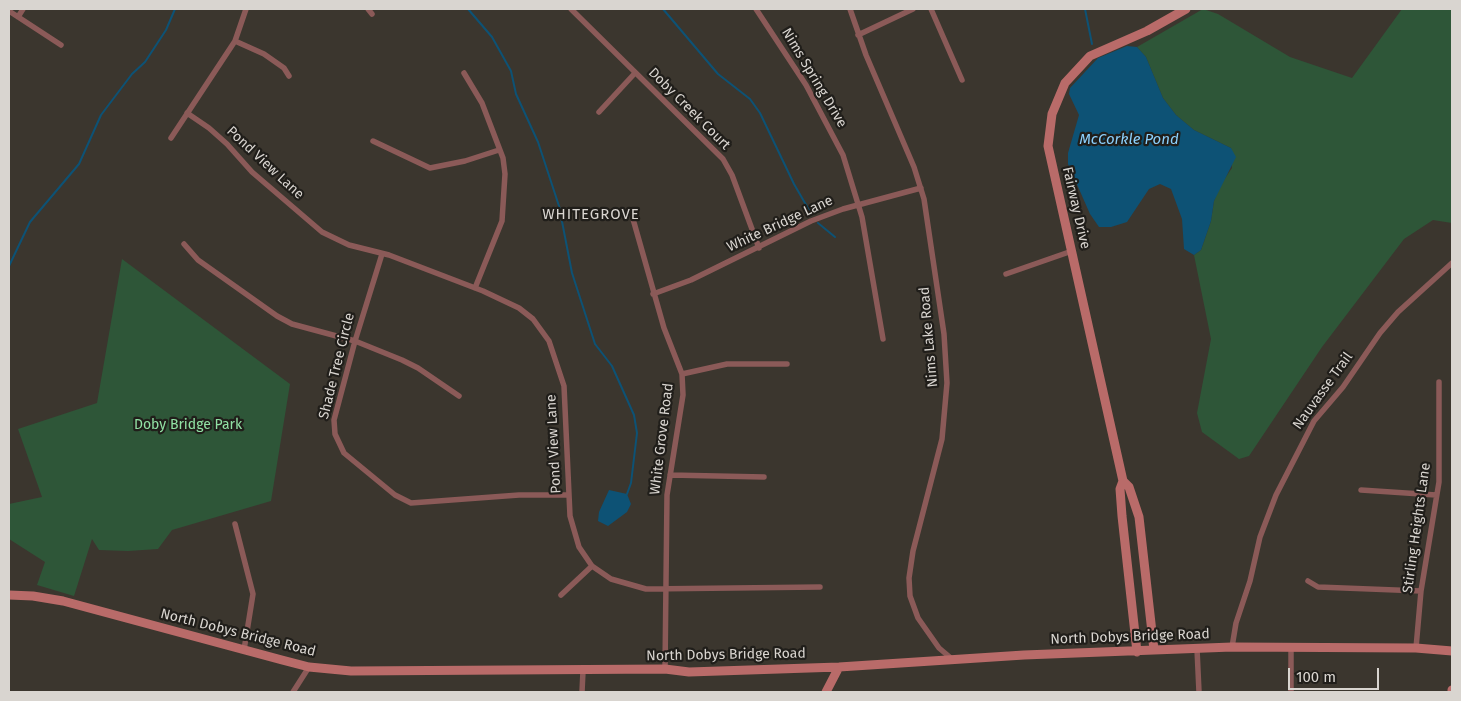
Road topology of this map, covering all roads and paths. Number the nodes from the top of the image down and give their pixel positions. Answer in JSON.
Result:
{"nodes":[{"id":1,"x":22,"y":9,"type":"edge"},
{"id":2,"x":246,"y":9,"type":"edge"},
{"id":3,"x":571,"y":9,"type":"edge"},
{"id":4,"x":756,"y":9,"type":"edge"},
{"id":5,"x":850,"y":9,"type":"edge"},
{"id":6,"x":913,"y":9,"type":"edge"},
{"id":7,"x":931,"y":9,"type":"edge"},
{"id":8,"x":1186,"y":9,"type":"edge"},
{"id":9,"x":9,"y":11,"type":"edge"},
{"id":10,"x":18,"y":17,"type":"junction"},
{"id":11,"x":858,"y":36,"type":"junction"},
{"id":12,"x":235,"y":41,"type":"junction"},
{"id":13,"x":61,"y":45,"type":"dead end"},
{"id":14,"x":464,"y":73,"type":"dead end"},
{"id":15,"x":635,"y":74,"type":"junction"},
{"id":16,"x":289,"y":76,"type":"dead end"},
{"id":17,"x":962,"y":80,"type":"dead end"},
{"id":18,"x":599,"y":112,"type":"dead end"},
{"id":19,"x":187,"y":113,"type":"junction"},
{"id":20,"x":171,"y":138,"type":"dead end"},
{"id":21,"x":373,"y":141,"type":"dead end"},
{"id":22,"x":499,"y":150,"type":"junction"},
{"id":23,"x":921,"y":188,"type":"junction"},
{"id":24,"x":858,"y":206,"type":"junction"},
{"id":25,"x":634,"y":219,"type":"dead end"},
{"id":26,"x":184,"y":244,"type":"dead end"},
{"id":27,"x":758,"y":248,"type":"junction"},
{"id":28,"x":1072,"y":251,"type":"junction"},
{"id":29,"x":382,"y":254,"type":"junction"},
{"id":30,"x":1452,"y":263,"type":"edge"},
{"id":31,"x":1006,"y":274,"type":"dead end"},
{"id":32,"x":476,"y":288,"type":"junction"},
{"id":33,"x":653,"y":294,"type":"junction"},
{"id":34,"x":883,"y":339,"type":"dead end"},
{"id":35,"x":355,"y":341,"type":"junction"},
{"id":36,"x":787,"y":364,"type":"dead end"},
{"id":37,"x":682,"y":374,"type":"junction"},
{"id":38,"x":1439,"y":382,"type":"dead end"},
{"id":39,"x":459,"y":396,"type":"dead end"},
{"id":40,"x":670,"y":475,"type":"junction"},
{"id":41,"x":764,"y":477,"type":"dead end"},
{"id":42,"x":1123,"y":481,"type":"junction"},
{"id":43,"x":1361,"y":490,"type":"dead end"},
{"id":44,"x":568,"y":495,"type":"junction"},
{"id":45,"x":1436,"y":495,"type":"junction"},
{"id":46,"x":235,"y":524,"type":"dead end"},
{"id":47,"x":592,"y":566,"type":"junction"},
{"id":48,"x":1308,"y":581,"type":"dead end"},
{"id":49,"x":820,"y":587,"type":"dead end"},
{"id":50,"x":666,"y":590,"type":"junction"},
{"id":51,"x":1421,"y":591,"type":"junction"},
{"id":52,"x":9,"y":595,"type":"edge"},
{"id":53,"x":561,"y":595,"type":"dead end"},
{"id":54,"x":1291,"y":647,"type":"junction"},
{"id":55,"x":1232,"y":648,"type":"junction"},
{"id":56,"x":1416,"y":648,"type":"junction"},
{"id":57,"x":1197,"y":649,"type":"junction"},
{"id":58,"x":244,"y":650,"type":"junction"},
{"id":59,"x":1154,"y":650,"type":"junction"},
{"id":60,"x":1137,"y":652,"type":"junction"},
{"id":61,"x":1452,"y":652,"type":"edge"},
{"id":62,"x":952,"y":659,"type":"junction"},
{"id":63,"x":309,"y":667,"type":"junction"},
{"id":64,"x":839,"y":667,"type":"junction"},
{"id":65,"x":665,"y":669,"type":"junction"},
{"id":66,"x":583,"y":671,"type":"junction"},
{"id":67,"x":293,"y":692,"type":"edge"},
{"id":68,"x":582,"y":692,"type":"edge"},
{"id":69,"x":826,"y":692,"type":"edge"},
{"id":70,"x":1199,"y":692,"type":"edge"},
{"id":71,"x":1291,"y":692,"type":"edge"}],
"edges":[{"from":1,"to":10,"type":"street"},
{"from":2,"to":12,"type":"street"},
{"from":3,"to":15,"type":"street","name":"Doby Creek Court"},
{"from":4,"to":24,"type":"street","name":"Nims Spring Drive"},
{"from":5,"to":11,"type":"street","name":"Nims Lake Road"},
{"from":6,"to":11,"type":"street"},
{"from":7,"to":17,"type":"street"},
{"from":8,"to":28,"type":"street","name":"Fairway Drive"},
{"from":9,"to":10,"type":"street"},
{"from":10,"to":13,"type":"street"},
{"from":11,"to":23,"type":"street","name":"Nims Lake Road"},
{"from":12,"to":16,"type":"street"},
{"from":12,"to":19,"type":"street"},
{"from":14,"to":22,"type":"street"},
{"from":15,"to":18,"type":"street"},
{"from":15,"to":27,"type":"street","name":"Doby Creek Court"},
{"from":19,"to":20,"type":"street"},
{"from":19,"to":29,"type":"street","name":"Pond View Lane"},
{"from":21,"to":22,"type":"street"},
{"from":22,"to":32,"type":"street"},
{"from":23,"to":24,"type":"street","name":"White Bridge Lane"},
{"from":23,"to":62,"type":"street","name":"Nims Lake Road"},
{"from":24,"to":27,"type":"street","name":"White Bridge Lane"},
{"from":24,"to":34,"type":"street","name":"Nims Spring Drive"},
{"from":25,"to":33,"type":"street","name":"White Grove Road"},
{"from":26,"to":35,"type":"street"},
{"from":27,"to":33,"type":"street","name":"White Bridge Lane"},
{"from":28,"to":31,"type":"street"},
{"from":28,"to":42,"type":"street","name":"Fairway Drive"},
{"from":29,"to":32,"type":"street","name":"Pond View Lane"},
{"from":29,"to":35,"type":"street","name":"Shade Tree Circle"},
{"from":30,"to":55,"type":"street","name":"Nauvasse Trail"},
{"from":32,"to":44,"type":"street","name":"Pond View Lane"},
{"from":33,"to":37,"type":"street","name":"White Grove Road"},
{"from":35,"to":39,"type":"street"},
{"from":35,"to":44,"type":"street","name":"Shade Tree Circle"},
{"from":36,"to":37,"type":"street"},
{"from":37,"to":40,"type":"street","name":"White Grove Road"},
{"from":38,"to":45,"type":"street","name":"Stirling Heights Lane"},
{"from":40,"to":41,"type":"street"},
{"from":40,"to":50,"type":"street","name":"White Grove Road"},
{"from":42,"to":59,"type":"street","name":"Fairway Drive"},
{"from":42,"to":60,"type":"street","name":"Fairway Drive"},
{"from":43,"to":45,"type":"street"},
{"from":44,"to":47,"type":"street","name":"Pond View Lane"},
{"from":45,"to":51,"type":"street","name":"Stirling Heights Lane"},
{"from":46,"to":58,"type":"street"},
{"from":47,"to":50,"type":"street","name":"Pond View Lane"},
{"from":47,"to":53,"type":"street"},
{"from":48,"to":51,"type":"street"},
{"from":49,"to":50,"type":"street","name":"Pond View Lane"},
{"from":50,"to":65,"type":"street","name":"White Grove Road"},
{"from":51,"to":56,"type":"street","name":"Stirling Heights Lane"},
{"from":52,"to":58,"type":"street","name":"North Dobys Bridge Road"},
{"from":54,"to":55,"type":"street","name":"North Dobys Bridge Road"},
{"from":54,"to":56,"type":"street","name":"North Dobys Bridge Road"},
{"from":54,"to":71,"type":"street"},
{"from":55,"to":57,"type":"street","name":"North Dobys Bridge Road"},
{"from":56,"to":61,"type":"street","name":"North Dobys Bridge Road"},
{"from":57,"to":59,"type":"street","name":"North Dobys Bridge Road"},
{"from":57,"to":70,"type":"street"},
{"from":58,"to":63,"type":"street","name":"North Dobys Bridge Road"},
{"from":59,"to":60,"type":"street","name":"North Dobys Bridge Road"},
{"from":60,"to":62,"type":"street","name":"North Dobys Bridge Road"},
{"from":62,"to":64,"type":"street","name":"North Dobys Bridge Road"},
{"from":63,"to":66,"type":"street","name":"North Dobys Bridge Road"},
{"from":63,"to":67,"type":"street"},
{"from":64,"to":65,"type":"street","name":"North Dobys Bridge Road"},
{"from":64,"to":69,"type":"street"},
{"from":65,"to":66,"type":"street","name":"North Dobys Bridge Road"},
{"from":66,"to":68,"type":"street"}]}
